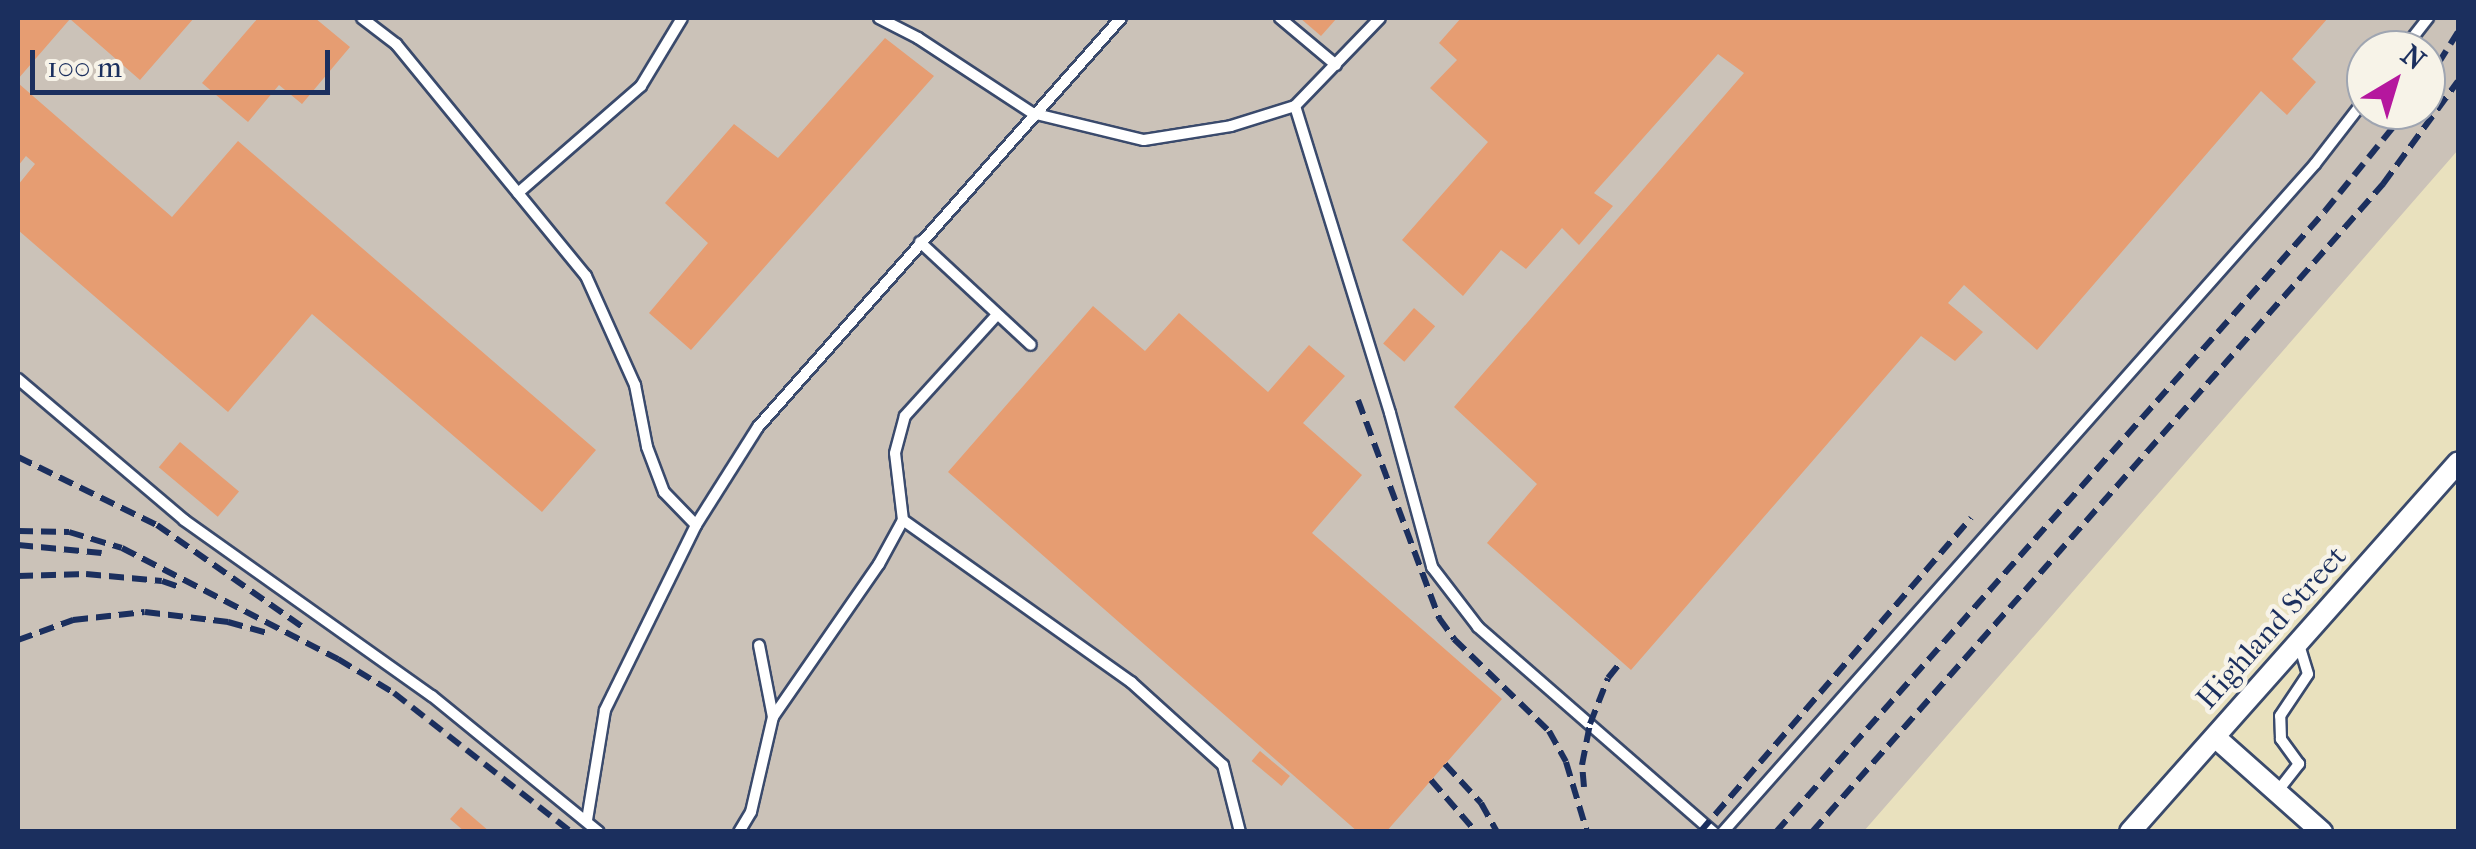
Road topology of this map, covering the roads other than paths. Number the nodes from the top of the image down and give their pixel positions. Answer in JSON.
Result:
{"nodes":[{"id":1,"x":362,"y":18,"type":"edge"},
{"id":2,"x":682,"y":18,"type":"edge"},
{"id":3,"x":879,"y":18,"type":"edge"},
{"id":4,"x":1122,"y":18,"type":"edge"},
{"id":5,"x":1280,"y":18,"type":"edge"},
{"id":6,"x":1380,"y":18,"type":"edge"},
{"id":7,"x":1336,"y":65,"type":"junction"},
{"id":8,"x":1296,"y":106,"type":"junction"},
{"id":9,"x":1032,"y":113,"type":"junction"},
{"id":10,"x":2346,"y":124,"type":"edge"},
{"id":11,"x":518,"y":193,"type":"junction"},
{"id":12,"x":920,"y":242,"type":"junction"},
{"id":13,"x":996,"y":316,"type":"junction"},
{"id":14,"x":1031,"y":345,"type":"dead end"},
{"id":15,"x":18,"y":379,"type":"edge"},
{"id":16,"x":2458,"y":464,"type":"edge"},
{"id":17,"x":902,"y":520,"type":"junction"},
{"id":18,"x":696,"y":525,"type":"junction"},
{"id":19,"x":2299,"y":643,"type":"junction"},
{"id":20,"x":759,"y":645,"type":"dead end"},
{"id":21,"x":772,"y":716,"type":"junction"},
{"id":22,"x":2215,"y":737,"type":"junction"},
{"id":23,"x":2277,"y":792,"type":"junction"},
{"id":24,"x":587,"y":820,"type":"junction"},
{"id":25,"x":599,"y":832,"type":"edge"},
{"id":26,"x":739,"y":832,"type":"edge"},
{"id":27,"x":1240,"y":832,"type":"edge"},
{"id":28,"x":1712,"y":832,"type":"edge"},
{"id":29,"x":1722,"y":832,"type":"edge"},
{"id":30,"x":2130,"y":832,"type":"edge"},
{"id":31,"x":2322,"y":832,"type":"edge"}],
"edges":[{"from":1,"to":11,"type":"lane"},
{"from":2,"to":11,"type":"lane"},
{"from":3,"to":9,"type":"lane"},
{"from":4,"to":9,"type":"lane"},
{"from":5,"to":7,"type":"lane"},
{"from":6,"to":7,"type":"lane"},
{"from":7,"to":8,"type":"lane"},
{"from":8,"to":9,"type":"lane"},
{"from":8,"to":28,"type":"lane"},
{"from":9,"to":12,"type":"lane"},
{"from":10,"to":29,"type":"lane"},
{"from":11,"to":18,"type":"lane"},
{"from":12,"to":13,"type":"lane"},
{"from":12,"to":18,"type":"lane"},
{"from":13,"to":14,"type":"lane"},
{"from":13,"to":17,"type":"lane"},
{"from":15,"to":24,"type":"lane"},
{"from":16,"to":19,"type":"street","name":"Highland Street"},
{"from":17,"to":21,"type":"lane"},
{"from":17,"to":27,"type":"lane"},
{"from":18,"to":24,"type":"lane"},
{"from":19,"to":22,"type":"street","name":"Highland Street"},
{"from":19,"to":23,"type":"lane"},
{"from":20,"to":21,"type":"lane"},
{"from":21,"to":26,"type":"lane"},
{"from":22,"to":23,"type":"street"},
{"from":22,"to":30,"type":"street","name":"Highland Street"},
{"from":23,"to":31,"type":"street"},
{"from":24,"to":25,"type":"lane"}]}
